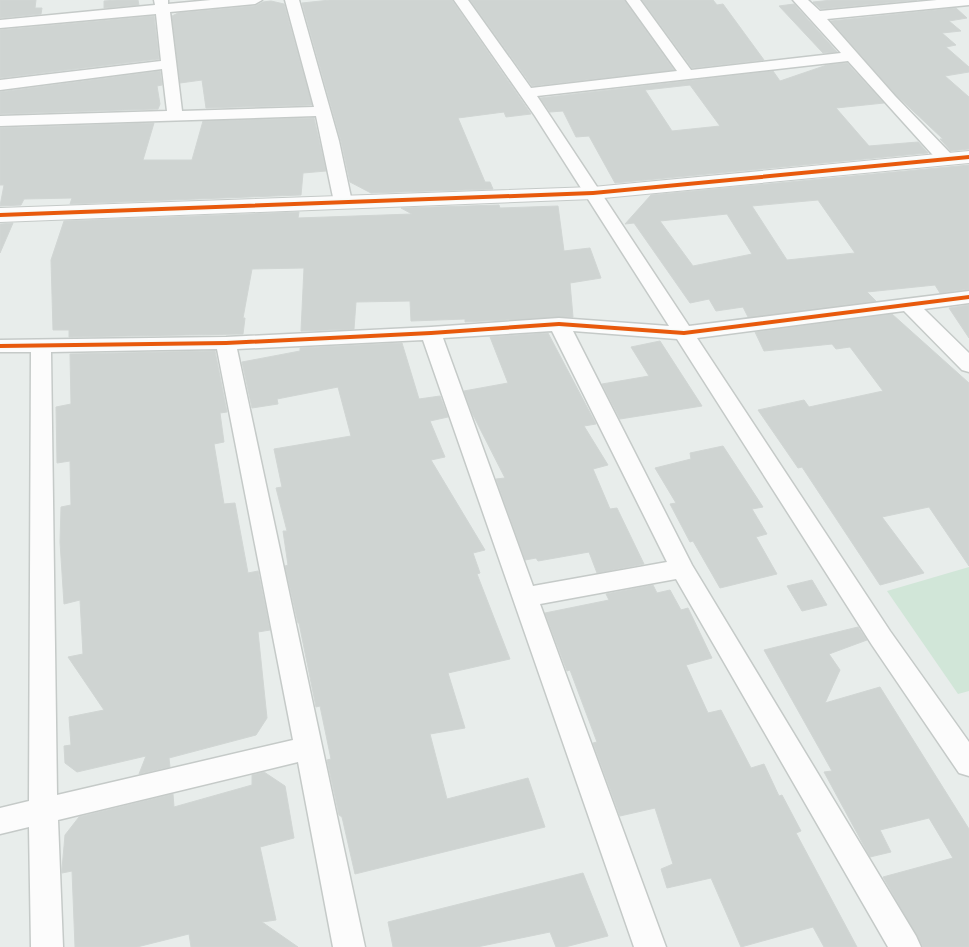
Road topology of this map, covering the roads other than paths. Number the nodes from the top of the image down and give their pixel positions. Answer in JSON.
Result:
{"nodes":[{"id":1,"x":255,"y":0,"type":"edge"},
{"id":2,"x":292,"y":0,"type":"edge"},
{"id":3,"x":461,"y":0,"type":"edge"},
{"id":4,"x":633,"y":0,"type":"edge"},
{"id":5,"x":800,"y":0,"type":"edge"},
{"id":6,"x":969,"y":1,"type":"edge"},
{"id":7,"x":162,"y":4,"type":"edge"},
{"id":8,"x":817,"y":16,"type":"junction"},
{"id":9,"x":0,"y":24,"type":"edge"},
{"id":10,"x":852,"y":56,"type":"junction"},
{"id":11,"x":170,"y":64,"type":"junction"},
{"id":12,"x":686,"y":74,"type":"junction"},
{"id":13,"x":0,"y":85,"type":"edge"},
{"id":14,"x":526,"y":93,"type":"junction"},
{"id":15,"x":323,"y":111,"type":"junction"},
{"id":16,"x":175,"y":114,"type":"junction"},
{"id":17,"x":0,"y":121,"type":"edge"},
{"id":18,"x":969,"y":157,"type":"edge"},
{"id":19,"x":946,"y":159,"type":"junction"},
{"id":20,"x":593,"y":193,"type":"junction"},
{"id":21,"x":343,"y":202,"type":"junction"},
{"id":22,"x":0,"y":215,"type":"edge"},
{"id":23,"x":969,"y":297,"type":"edge"},
{"id":24,"x":908,"y":304,"type":"junction"},
{"id":25,"x":559,"y":324,"type":"junction"},
{"id":26,"x":431,"y":333,"type":"junction"},
{"id":27,"x":684,"y":333,"type":"junction"},
{"id":28,"x":226,"y":343,"type":"junction"},
{"id":29,"x":0,"y":346,"type":"edge"},
{"id":30,"x":41,"y":346,"type":"junction"},
{"id":31,"x":969,"y":365,"type":"edge"},
{"id":32,"x":682,"y":569,"type":"junction"},
{"id":33,"x":525,"y":597,"type":"junction"},
{"id":34,"x":308,"y":748,"type":"junction"},
{"id":35,"x":969,"y":764,"type":"edge"},
{"id":36,"x":43,"y":811,"type":"junction"},
{"id":37,"x":0,"y":821,"type":"edge"},
{"id":38,"x":47,"y":947,"type":"edge"},
{"id":39,"x":349,"y":947,"type":"edge"},
{"id":40,"x":650,"y":947,"type":"edge"},
{"id":41,"x":905,"y":947,"type":"edge"}],
"edges":[{"from":1,"to":7,"type":"street"},
{"from":2,"to":15,"type":"street"},
{"from":3,"to":14,"type":"street"},
{"from":4,"to":12,"type":"street"},
{"from":5,"to":8,"type":"street"},
{"from":6,"to":8,"type":"street"},
{"from":7,"to":9,"type":"street"},
{"from":7,"to":11,"type":"street"},
{"from":8,"to":10,"type":"street"},
{"from":10,"to":12,"type":"street"},
{"from":10,"to":19,"type":"street"},
{"from":11,"to":13,"type":"street"},
{"from":11,"to":16,"type":"street"},
{"from":12,"to":14,"type":"street"},
{"from":14,"to":20,"type":"street"},
{"from":15,"to":16,"type":"street"},
{"from":15,"to":21,"type":"street"},
{"from":16,"to":17,"type":"street"},
{"from":18,"to":19,"type":"street"},
{"from":19,"to":20,"type":"street"},
{"from":20,"to":21,"type":"street"},
{"from":20,"to":27,"type":"street"},
{"from":21,"to":22,"type":"street"},
{"from":23,"to":24,"type":"street"},
{"from":24,"to":27,"type":"street"},
{"from":24,"to":31,"type":"street"},
{"from":25,"to":26,"type":"street"},
{"from":25,"to":27,"type":"street"},
{"from":25,"to":32,"type":"street"},
{"from":26,"to":28,"type":"street"},
{"from":26,"to":33,"type":"street"},
{"from":27,"to":35,"type":"street"},
{"from":28,"to":30,"type":"street"},
{"from":28,"to":34,"type":"street"},
{"from":29,"to":30,"type":"street"},
{"from":30,"to":36,"type":"street"},
{"from":32,"to":33,"type":"street"},
{"from":32,"to":41,"type":"street"},
{"from":33,"to":40,"type":"street"},
{"from":34,"to":36,"type":"street"},
{"from":34,"to":39,"type":"street"},
{"from":36,"to":37,"type":"street"},
{"from":36,"to":38,"type":"street"}]}
